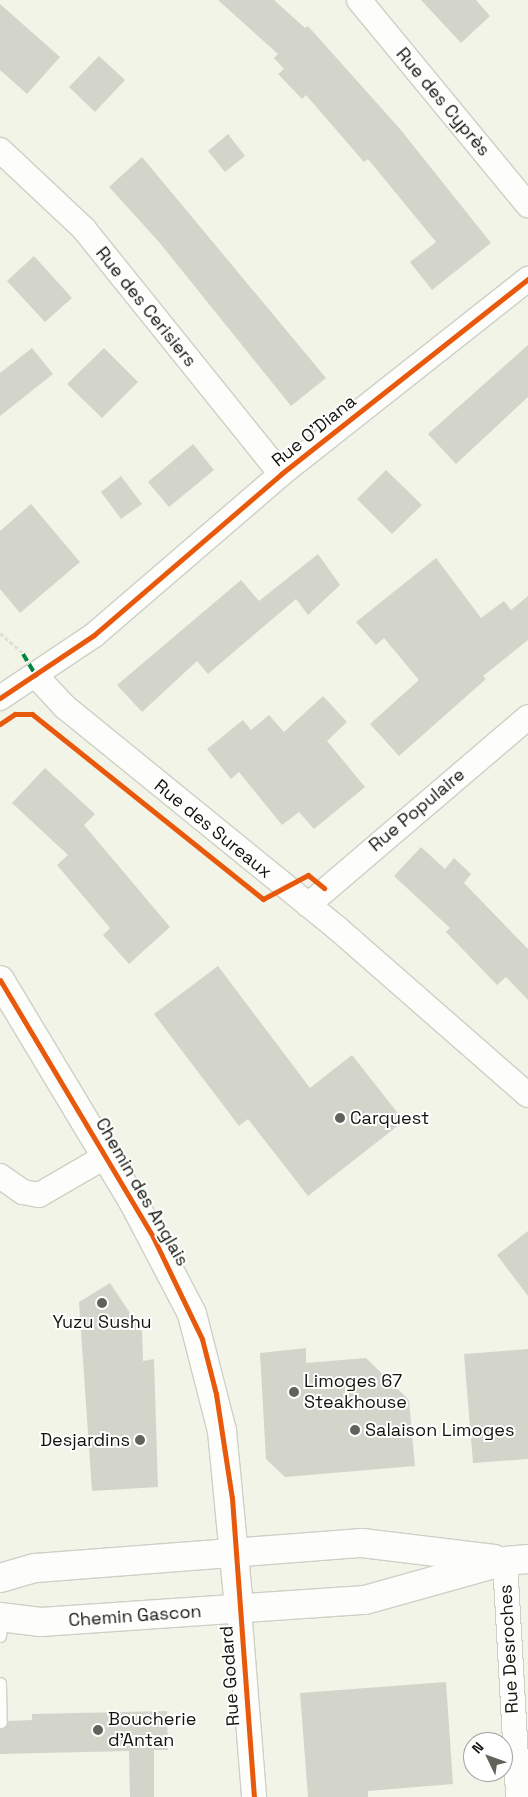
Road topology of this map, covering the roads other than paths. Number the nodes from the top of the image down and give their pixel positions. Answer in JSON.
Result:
{"nodes":[{"id":1,"x":359,"y":0,"type":"edge"},
{"id":2,"x":0,"y":150,"type":"edge"},
{"id":3,"x":528,"y":205,"type":"edge"},
{"id":4,"x":528,"y":279,"type":"edge"},
{"id":5,"x":282,"y":474,"type":"junction"},
{"id":6,"x":37,"y":677,"type":"junction"},
{"id":7,"x":0,"y":698,"type":"edge"},
{"id":8,"x":528,"y":717,"type":"edge"},
{"id":9,"x":308,"y":905,"type":"junction"},
{"id":10,"x":0,"y":980,"type":"edge"},
{"id":11,"x":528,"y":1095,"type":"edge"},
{"id":12,"x":106,"y":1156,"type":"junction"},
{"id":13,"x":0,"y":1176,"type":"edge"},
{"id":14,"x":235,"y":1552,"type":"junction"},
{"id":15,"x":517,"y":1560,"type":"edge"},
{"id":16,"x":0,"y":1578,"type":"edge"},
{"id":17,"x":239,"y":1609,"type":"junction"},
{"id":18,"x":1,"y":1623,"type":"edge"},
{"id":19,"x":0,"y":1683,"type":"edge"},
{"id":20,"x":1,"y":1722,"type":"edge"},
{"id":21,"x":254,"y":1797,"type":"edge"},
{"id":22,"x":518,"y":1797,"type":"edge"}],
"edges":[{"from":1,"to":3,"type":"street","name":"Rue des Cyprès"},
{"from":2,"to":5,"type":"street","name":"Rue des Cerisiers"},
{"from":4,"to":5,"type":"street","name":"Rue O'Diana"},
{"from":5,"to":6,"type":"street","name":"Rue O'Diana"},
{"from":6,"to":7,"type":"street","name":"Rue O'Diana"},
{"from":6,"to":9,"type":"street","name":"Rue des Sureaux"},
{"from":8,"to":9,"type":"street","name":"Rue Populaire"},
{"from":9,"to":11,"type":"street","name":"Rue des Sureaux"},
{"from":10,"to":12,"type":"main road","name":"Chemin des Anglais"},
{"from":12,"to":13,"type":"street"},
{"from":12,"to":14,"type":"main road","name":"Chemin des Anglais"},
{"from":14,"to":15,"type":"main road"},
{"from":14,"to":16,"type":"main road"},
{"from":14,"to":17,"type":"main road","name":"Rue Godard"},
{"from":15,"to":17,"type":"main road","name":"Chemin Gascon"},
{"from":15,"to":22,"type":"street","name":"Rue Desroches"},
{"from":17,"to":18,"type":"main road","name":"Chemin Gascon"},
{"from":17,"to":21,"type":"street","name":"Rue Godard"},
{"from":19,"to":20,"type":"lane"}]}
